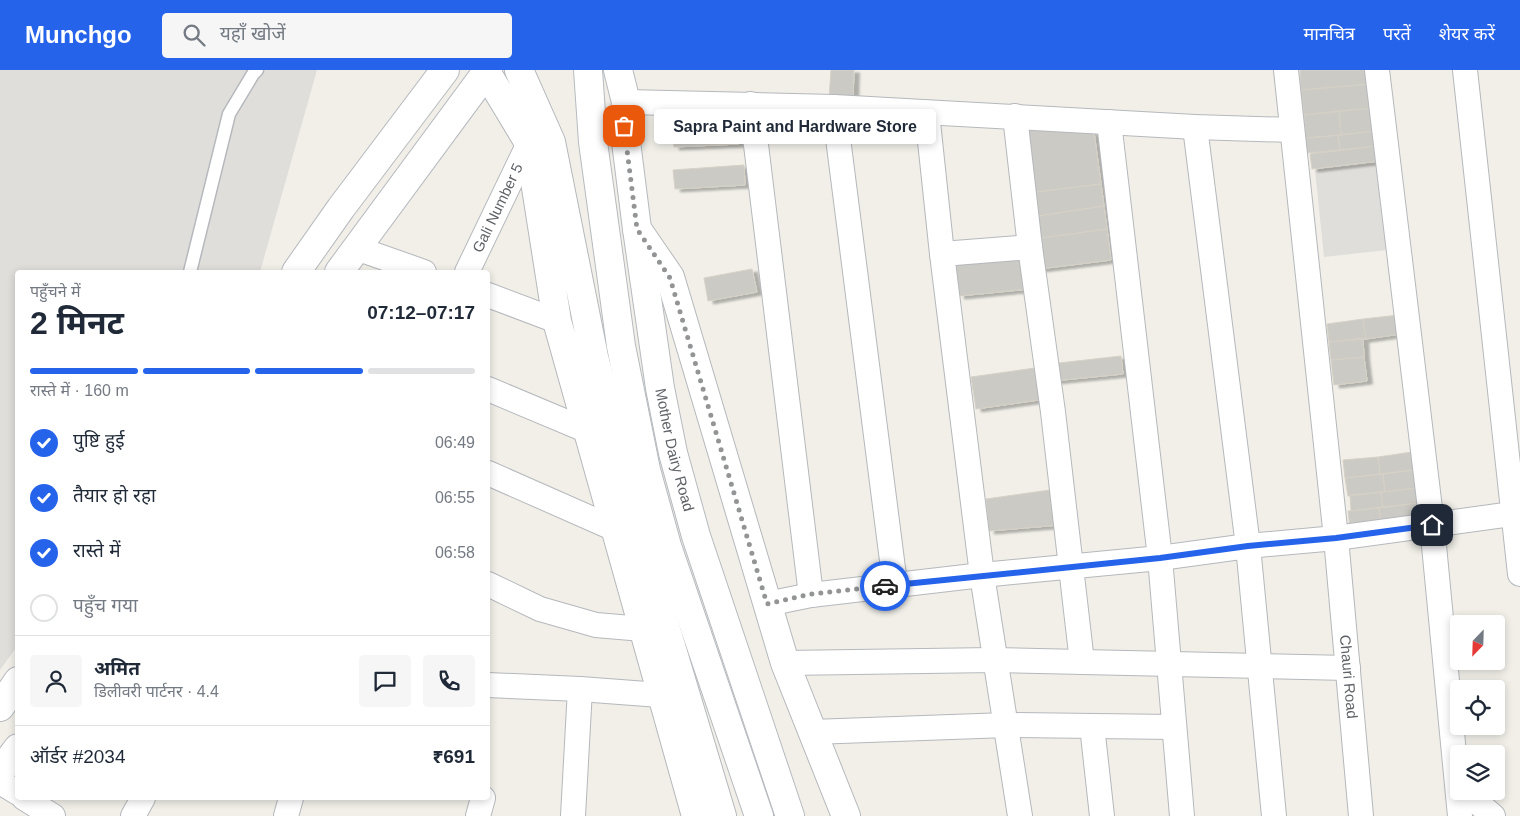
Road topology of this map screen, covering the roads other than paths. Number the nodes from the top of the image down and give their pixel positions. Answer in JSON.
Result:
{"nodes":[{"id":1,"x":257,"y":70,"type":"edge"},
{"id":2,"x":445,"y":70,"type":"edge"},
{"id":3,"x":486,"y":70,"type":"edge"},
{"id":4,"x":519,"y":70,"type":"edge"},
{"id":5,"x":588,"y":70,"type":"edge"},
{"id":6,"x":618,"y":70,"type":"edge"},
{"id":7,"x":1286,"y":70,"type":"edge"},
{"id":8,"x":1377,"y":70,"type":"edge"},
{"id":9,"x":1465,"y":70,"type":"edge"},
{"id":10,"x":626,"y":102,"type":"junction"},
{"id":11,"x":751,"y":104,"type":"junction"},
{"id":12,"x":834,"y":107,"type":"junction"},
{"id":13,"x":927,"y":112,"type":"junction"},
{"id":14,"x":1015,"y":116,"type":"junction"},
{"id":15,"x":1109,"y":122,"type":"junction"},
{"id":16,"x":1195,"y":127,"type":"junction"},
{"id":17,"x":1292,"y":130,"type":"junction"},
{"id":18,"x":528,"y":143,"type":"junction"},
{"id":19,"x":637,"y":229,"type":"junction"},
{"id":20,"x":1030,"y":247,"type":"junction"},
{"id":21,"x":356,"y":248,"type":"junction"},
{"id":22,"x":942,"y":254,"type":"junction"},
{"id":23,"x":190,"y":270,"type":"edge"},
{"id":24,"x":297,"y":270,"type":"edge"},
{"id":25,"x":340,"y":270,"type":"edge"},
{"id":26,"x":418,"y":270,"type":"edge"},
{"id":27,"x":468,"y":270,"type":"edge"},
{"id":28,"x":490,"y":296,"type":"edge"},
{"id":29,"x":557,"y":320,"type":"junction"},
{"id":30,"x":490,"y":390,"type":"edge"},
{"id":31,"x":588,"y":431,"type":"junction"},
{"id":32,"x":490,"y":474,"type":"edge"},
{"id":33,"x":1517,"y":513,"type":"edge"},
{"id":34,"x":1432,"y":525,"type":"junction"},
{"id":35,"x":615,"y":529,"type":"junction"},
{"id":36,"x":1336,"y":538,"type":"junction"},
{"id":37,"x":1248,"y":546,"type":"junction"},
{"id":38,"x":1160,"y":558,"type":"junction"},
{"id":39,"x":1071,"y":566,"type":"junction"},
{"id":40,"x":1520,"y":574,"type":"edge"},
{"id":41,"x":982,"y":575,"type":"junction"},
{"id":42,"x":895,"y":584,"type":"junction"},
{"id":43,"x":490,"y":585,"type":"edge"},
{"id":44,"x":811,"y":594,"type":"junction"},
{"id":45,"x":767,"y":604,"type":"junction"},
{"id":46,"x":644,"y":629,"type":"junction"},
{"id":47,"x":994,"y":660,"type":"junction"},
{"id":48,"x":1082,"y":662,"type":"junction"},
{"id":49,"x":785,"y":664,"type":"junction"},
{"id":50,"x":1169,"y":664,"type":"junction"},
{"id":51,"x":1261,"y":665,"type":"junction"},
{"id":52,"x":1348,"y":668,"type":"junction"},
{"id":53,"x":15,"y":685,"type":"edge"},
{"id":54,"x":490,"y":685,"type":"edge"},
{"id":55,"x":580,"y":689,"type":"junction"},
{"id":56,"x":660,"y":694,"type":"junction"},
{"id":57,"x":0,"y":707,"type":"edge"},
{"id":58,"x":1007,"y":725,"type":"junction"},
{"id":59,"x":1092,"y":726,"type":"junction"},
{"id":60,"x":1174,"y":727,"type":"junction"},
{"id":61,"x":812,"y":732,"type":"junction"},
{"id":62,"x":1456,"y":745,"type":"edge"},
{"id":63,"x":15,"y":752,"type":"edge"},
{"id":64,"x":0,"y":772,"type":"edge"},
{"id":65,"x":0,"y":782,"type":"edge"},
{"id":66,"x":15,"y":791,"type":"edge"},
{"id":67,"x":27,"y":800,"type":"edge"},
{"id":68,"x":141,"y":800,"type":"edge"},
{"id":69,"x":290,"y":800,"type":"edge"},
{"id":70,"x":482,"y":800,"type":"edge"},
{"id":71,"x":1460,"y":800,"type":"edge"},
{"id":72,"x":1475,"y":800,"type":"edge"},
{"id":73,"x":53,"y":816,"type":"edge"},
{"id":74,"x":132,"y":816,"type":"edge"},
{"id":75,"x":286,"y":816,"type":"edge"},
{"id":76,"x":478,"y":816,"type":"edge"},
{"id":77,"x":573,"y":816,"type":"edge"},
{"id":78,"x":696,"y":816,"type":"edge"},
{"id":79,"x":722,"y":816,"type":"edge"},
{"id":80,"x":759,"y":816,"type":"edge"},
{"id":81,"x":790,"y":816,"type":"edge"},
{"id":82,"x":846,"y":816,"type":"edge"},
{"id":83,"x":1020,"y":816,"type":"edge"},
{"id":84,"x":1102,"y":816,"type":"edge"},
{"id":85,"x":1182,"y":816,"type":"edge"},
{"id":86,"x":1274,"y":816,"type":"edge"},
{"id":87,"x":1361,"y":816,"type":"edge"},
{"id":88,"x":1460,"y":816,"type":"edge"},
{"id":89,"x":1493,"y":816,"type":"edge"}],
"edges":[{"from":1,"to":23,"type":"lane"},
{"from":2,"to":24,"type":"street"},
{"from":3,"to":18,"type":"street"},
{"from":3,"to":21,"type":"street"},
{"from":4,"to":79,"type":"street"},
{"from":5,"to":80,"type":"street","name":"Mother Dairy Road"},
{"from":6,"to":10,"type":"street","name":"Mother Dairy Road"},
{"from":7,"to":17,"type":"street","name":"Chauri Road"},
{"from":8,"to":34,"type":"street"},
{"from":9,"to":33,"type":"street"},
{"from":10,"to":11,"type":"street"},
{"from":10,"to":19,"type":"street","name":"Mother Dairy Road"},
{"from":11,"to":12,"type":"street"},
{"from":11,"to":44,"type":"street"},
{"from":12,"to":13,"type":"street"},
{"from":12,"to":42,"type":"street"},
{"from":13,"to":14,"type":"street"},
{"from":13,"to":22,"type":"street"},
{"from":14,"to":15,"type":"street"},
{"from":14,"to":20,"type":"street"},
{"from":15,"to":16,"type":"street"},
{"from":15,"to":38,"type":"street"},
{"from":16,"to":17,"type":"street"},
{"from":16,"to":37,"type":"street"},
{"from":17,"to":36,"type":"street","name":"Chauri Road"},
{"from":18,"to":27,"type":"street","name":"Gali Number 5"},
{"from":18,"to":29,"type":"street"},
{"from":19,"to":45,"type":"street"},
{"from":19,"to":81,"type":"street","name":"Mother Dairy Road"},
{"from":20,"to":22,"type":"street"},
{"from":20,"to":39,"type":"street"},
{"from":21,"to":25,"type":"street"},
{"from":21,"to":26,"type":"street"},
{"from":22,"to":41,"type":"street"},
{"from":28,"to":29,"type":"street"},
{"from":29,"to":31,"type":"street"},
{"from":30,"to":31,"type":"street"},
{"from":31,"to":35,"type":"street"},
{"from":32,"to":35,"type":"street"},
{"from":33,"to":34,"type":"street"},
{"from":33,"to":40,"type":"street"},
{"from":34,"to":36,"type":"street"},
{"from":34,"to":62,"type":"street"},
{"from":35,"to":46,"type":"street"},
{"from":36,"to":37,"type":"street"},
{"from":36,"to":52,"type":"street","name":"Chauri Road"},
{"from":37,"to":38,"type":"street"},
{"from":37,"to":51,"type":"street"},
{"from":38,"to":39,"type":"street"},
{"from":38,"to":50,"type":"street"},
{"from":39,"to":41,"type":"street"},
{"from":39,"to":48,"type":"street"},
{"from":41,"to":42,"type":"street"},
{"from":41,"to":47,"type":"street"},
{"from":42,"to":44,"type":"street"},
{"from":43,"to":46,"type":"street"},
{"from":44,"to":45,"type":"street"},
{"from":45,"to":49,"type":"street"},
{"from":46,"to":56,"type":"street"},
{"from":47,"to":48,"type":"street"},
{"from":47,"to":49,"type":"street"},
{"from":47,"to":58,"type":"street"},
{"from":48,"to":50,"type":"street"},
{"from":49,"to":61,"type":"street"},
{"from":50,"to":51,"type":"street"},
{"from":50,"to":60,"type":"street"},
{"from":51,"to":52,"type":"street"},
{"from":51,"to":86,"type":"street"},
{"from":52,"to":87,"type":"street","name":"Chauri Road"},
{"from":53,"to":57,"type":"street"},
{"from":54,"to":55,"type":"street"},
{"from":55,"to":56,"type":"street"},
{"from":55,"to":77,"type":"street"},
{"from":56,"to":78,"type":"street"},
{"from":58,"to":59,"type":"street"},
{"from":58,"to":61,"type":"street"},
{"from":58,"to":83,"type":"street"},
{"from":59,"to":60,"type":"street"},
{"from":59,"to":84,"type":"street"},
{"from":60,"to":85,"type":"street"},
{"from":61,"to":82,"type":"street"},
{"from":63,"to":64,"type":"street"},
{"from":65,"to":66,"type":"street"},
{"from":67,"to":73,"type":"street"},
{"from":68,"to":74,"type":"street"},
{"from":69,"to":75,"type":"street"},
{"from":70,"to":76,"type":"street"},
{"from":71,"to":88,"type":"street"},
{"from":72,"to":89,"type":"street"}]}
